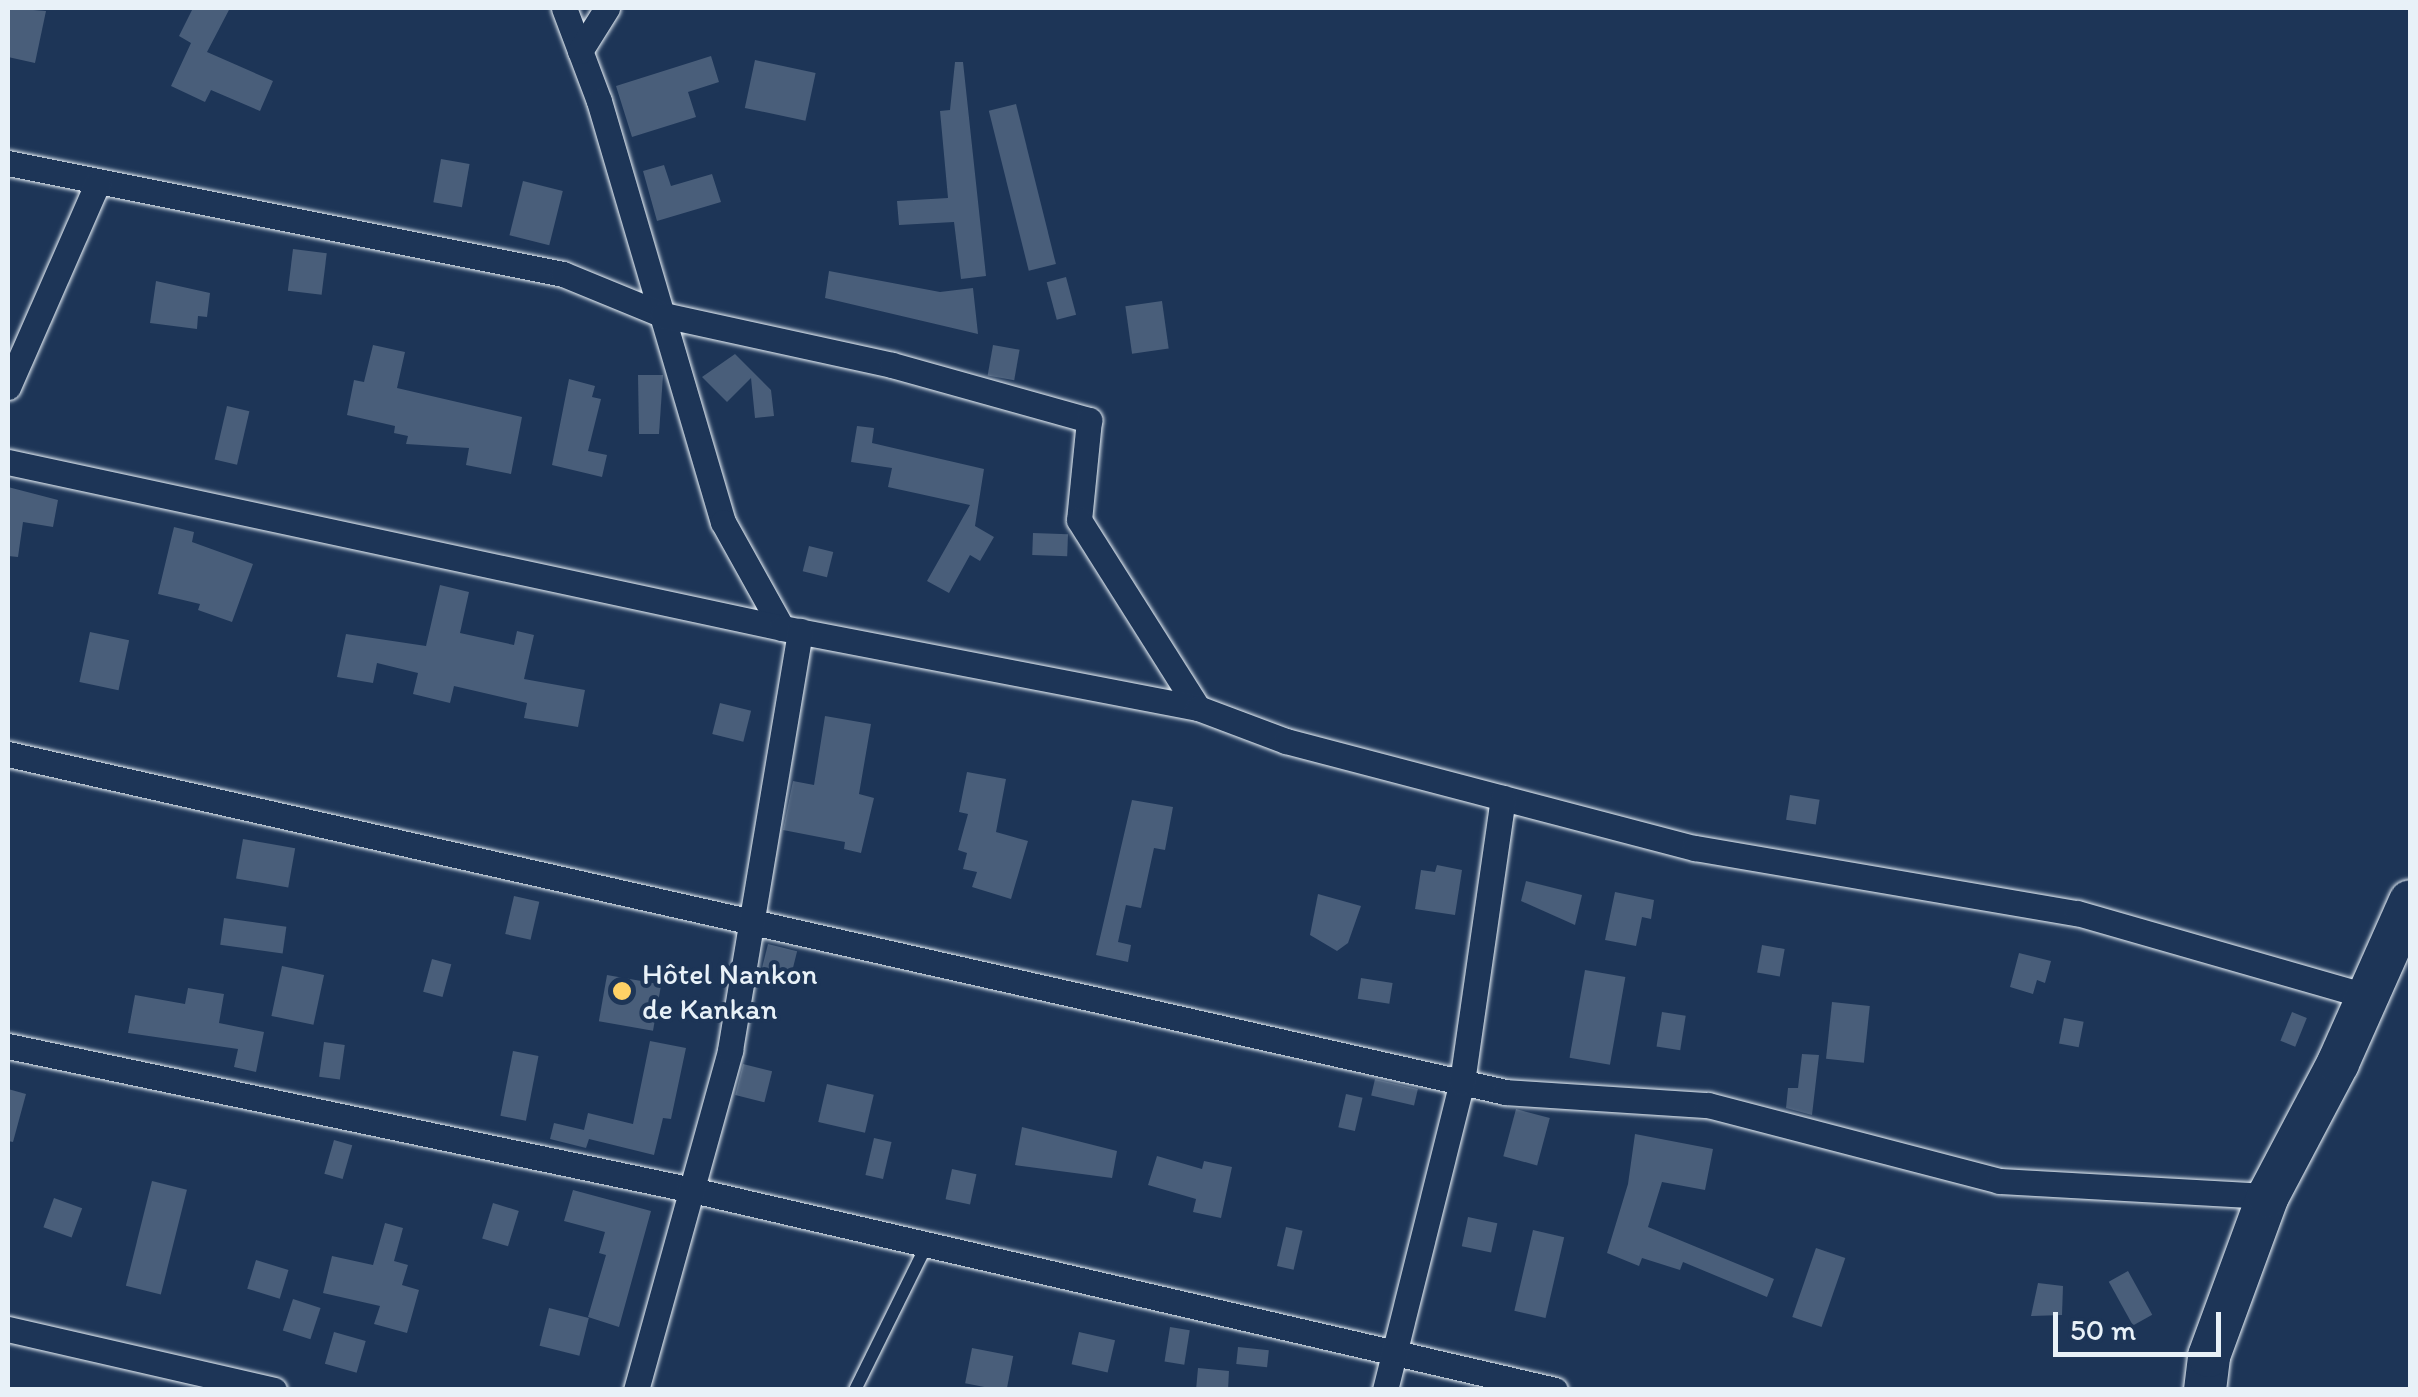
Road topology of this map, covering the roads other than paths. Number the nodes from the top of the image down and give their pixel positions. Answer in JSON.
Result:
{"nodes":[{"id":1,"x":564,"y":8,"type":"edge"},
{"id":2,"x":608,"y":8,"type":"edge"},
{"id":3,"x":580,"y":51,"type":"junction"},
{"id":4,"x":8,"y":163,"type":"edge"},
{"id":5,"x":98,"y":182,"type":"junction"},
{"id":6,"x":663,"y":314,"type":"junction"},
{"id":7,"x":8,"y":387,"type":"edge"},
{"id":8,"x":8,"y":462,"type":"edge"},
{"id":9,"x":791,"y":630,"type":"junction"},
{"id":10,"x":1198,"y":708,"type":"junction"},
{"id":11,"x":8,"y":754,"type":"edge"},
{"id":12,"x":1503,"y":798,"type":"junction"},
{"id":13,"x":2410,"y":901,"type":"edge"},
{"id":14,"x":752,"y":919,"type":"junction"},
{"id":15,"x":2370,"y":997,"type":"junction"},
{"id":16,"x":8,"y":1046,"type":"edge"},
{"id":17,"x":1462,"y":1082,"type":"junction"},
{"id":18,"x":688,"y":1189,"type":"junction"},
{"id":19,"x":2268,"y":1196,"type":"junction"},
{"id":20,"x":927,"y":1244,"type":"junction"},
{"id":21,"x":8,"y":1329,"type":"edge"},
{"id":22,"x":1392,"y":1350,"type":"junction"},
{"id":23,"x":274,"y":1390,"type":"edge"},
{"id":24,"x":636,"y":1390,"type":"edge"},
{"id":25,"x":855,"y":1390,"type":"edge"},
{"id":26,"x":1385,"y":1390,"type":"edge"},
{"id":27,"x":1554,"y":1390,"type":"edge"},
{"id":28,"x":2205,"y":1390,"type":"edge"}],
"edges":[{"from":1,"to":3,"type":"street"},
{"from":2,"to":3,"type":"street"},
{"from":3,"to":6,"type":"street"},
{"from":4,"to":5,"type":"street"},
{"from":5,"to":6,"type":"street"},
{"from":5,"to":7,"type":"street"},
{"from":6,"to":9,"type":"street"},
{"from":6,"to":10,"type":"street"},
{"from":8,"to":9,"type":"street"},
{"from":9,"to":10,"type":"street"},
{"from":9,"to":14,"type":"street"},
{"from":10,"to":12,"type":"street"},
{"from":11,"to":14,"type":"street"},
{"from":12,"to":15,"type":"street"},
{"from":12,"to":17,"type":"street"},
{"from":13,"to":15,"type":"highway"},
{"from":14,"to":17,"type":"street"},
{"from":14,"to":18,"type":"street"},
{"from":15,"to":19,"type":"highway"},
{"from":16,"to":18,"type":"street"},
{"from":17,"to":19,"type":"street"},
{"from":17,"to":22,"type":"street"},
{"from":18,"to":20,"type":"street"},
{"from":18,"to":24,"type":"street"},
{"from":19,"to":28,"type":"highway"},
{"from":20,"to":22,"type":"street"},
{"from":20,"to":25,"type":"lane"},
{"from":21,"to":23,"type":"street"},
{"from":22,"to":26,"type":"street"},
{"from":22,"to":27,"type":"street"}]}
